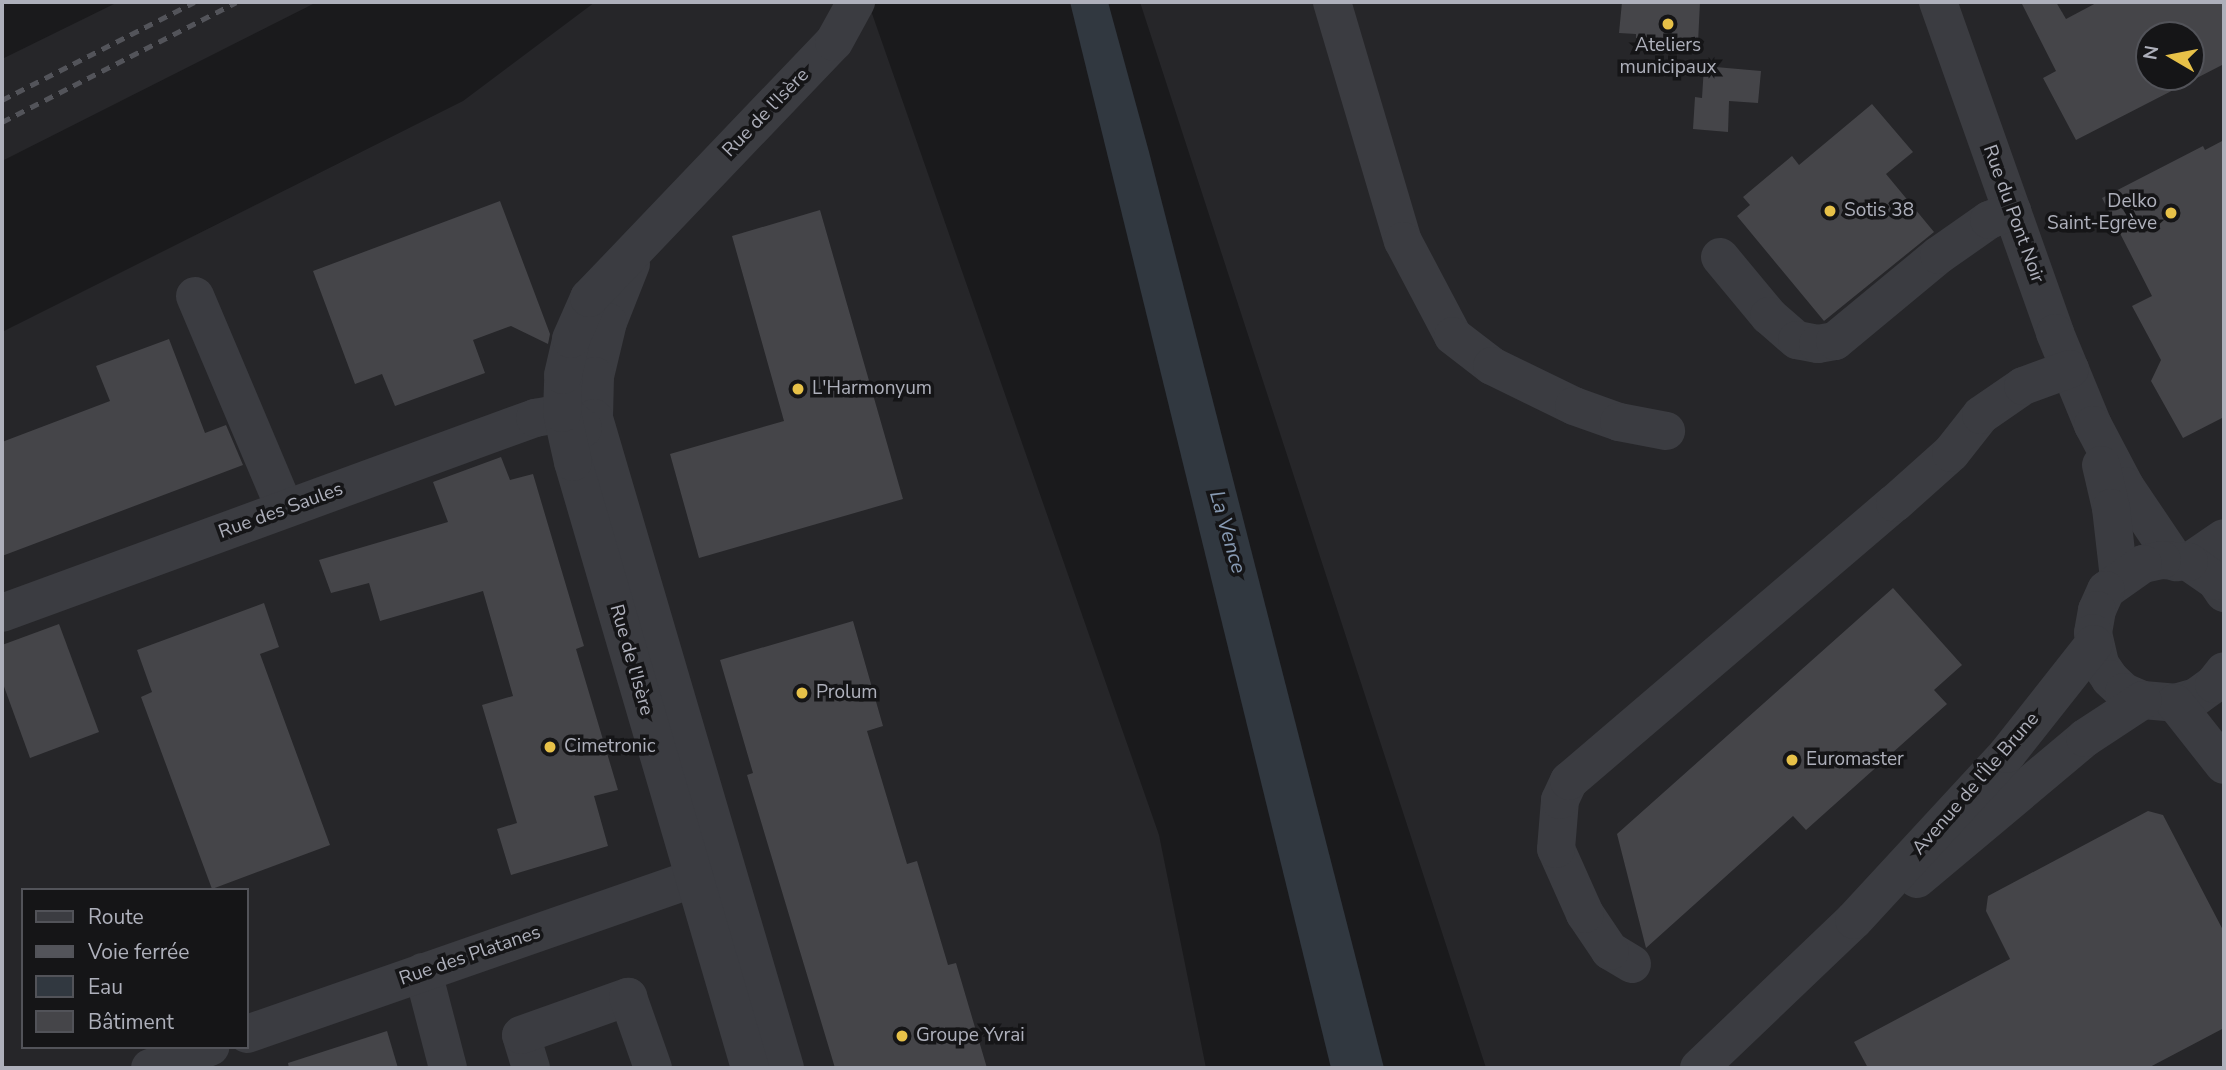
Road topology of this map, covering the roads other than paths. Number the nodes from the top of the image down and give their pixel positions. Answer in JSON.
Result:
{"nodes":[{"id":1,"x":856,"y":2,"type":"edge"},
{"id":2,"x":1332,"y":2,"type":"edge"},
{"id":3,"x":1938,"y":2,"type":"edge"},
{"id":4,"x":2012,"y":211,"type":"junction"},
{"id":5,"x":638,"y":247,"type":"junction"},
{"id":6,"x":1720,"y":257,"type":"dead end"},
{"id":7,"x":195,"y":296,"type":"dead end"},
{"id":8,"x":2070,"y":369,"type":"junction"},
{"id":9,"x":562,"y":413,"type":"junction"},
{"id":10,"x":2093,"y":425,"type":"junction"},
{"id":11,"x":1666,"y":431,"type":"dead end"},
{"id":12,"x":599,"y":440,"type":"junction"},
{"id":13,"x":285,"y":509,"type":"junction"},
{"id":14,"x":2224,"y":538,"type":"edge"},
{"id":15,"x":2183,"y":562,"type":"junction"},
{"id":16,"x":2119,"y":578,"type":"junction"},
{"id":17,"x":2224,"y":593,"type":"edge"},
{"id":18,"x":2,"y":613,"type":"edge"},
{"id":19,"x":2094,"y":644,"type":"junction"},
{"id":20,"x":2224,"y":671,"type":"edge"},
{"id":21,"x":2159,"y":702,"type":"junction"},
{"id":22,"x":2224,"y":765,"type":"edge"},
{"id":23,"x":695,"y":878,"type":"junction"},
{"id":24,"x":1854,"y":920,"type":"junction"},
{"id":25,"x":1632,"y":964,"type":"dead end"},
{"id":26,"x":423,"y":972,"type":"junction"},
{"id":27,"x":248,"y":1034,"type":"edge"},
{"id":28,"x":204,"y":1049,"type":"edge"},
{"id":29,"x":150,"y":1068,"type":"edge"},
{"id":30,"x":448,"y":1068,"type":"edge"},
{"id":31,"x":531,"y":1068,"type":"edge"},
{"id":32,"x":653,"y":1068,"type":"edge"},
{"id":33,"x":750,"y":1068,"type":"edge"},
{"id":34,"x":785,"y":1068,"type":"edge"},
{"id":35,"x":1699,"y":1068,"type":"edge"}],
"edges":[{"from":1,"to":5,"type":"street","name":"Rue de l'Isère"},
{"from":2,"to":11,"type":"street"},
{"from":3,"to":4,"type":"street","name":"Rue du Pont Noir"},
{"from":4,"to":6,"type":"street"},
{"from":4,"to":8,"type":"street","name":"Rue du Pont Noir"},
{"from":5,"to":9,"type":"street","name":"Rue de l'Isère"},
{"from":5,"to":12,"type":"street","name":"Rue de l'Isère"},
{"from":7,"to":13,"type":"street"},
{"from":8,"to":10,"type":"street","name":"Rue du Pont Noir"},
{"from":8,"to":25,"type":"street"},
{"from":9,"to":12,"type":"street"},
{"from":9,"to":13,"type":"street","name":"Rue des Saules"},
{"from":9,"to":23,"type":"street","name":"Rue de l'Isère"},
{"from":10,"to":15,"type":"street","name":"Rue du Pont Noir"},
{"from":10,"to":16,"type":"street","name":"Rue du Pont Noir"},
{"from":12,"to":34,"type":"street","name":"Rue de l'Isère"},
{"from":13,"to":18,"type":"street","name":"Rue des Saules"},
{"from":14,"to":15,"type":"street"},
{"from":15,"to":16,"type":"street"},
{"from":15,"to":17,"type":"street","name":"Rue du Pont Noir"},
{"from":16,"to":19,"type":"street"},
{"from":19,"to":21,"type":"street"},
{"from":19,"to":24,"type":"street","name":"Avenue de l'Île Brune"},
{"from":20,"to":21,"type":"street","name":"Avenue de l'Île Brune"},
{"from":21,"to":22,"type":"street"},
{"from":21,"to":24,"type":"street","name":"Avenue de l'Île Brune"},
{"from":23,"to":26,"type":"street","name":"Rue des Platanes"},
{"from":23,"to":33,"type":"street","name":"Rue de l'Isère"},
{"from":24,"to":35,"type":"street","name":"Avenue de l'Île Brune"},
{"from":26,"to":27,"type":"street","name":"Rue des Platanes"},
{"from":26,"to":30,"type":"street"},
{"from":28,"to":29,"type":"street"},
{"from":31,"to":32,"type":"street"}]}
